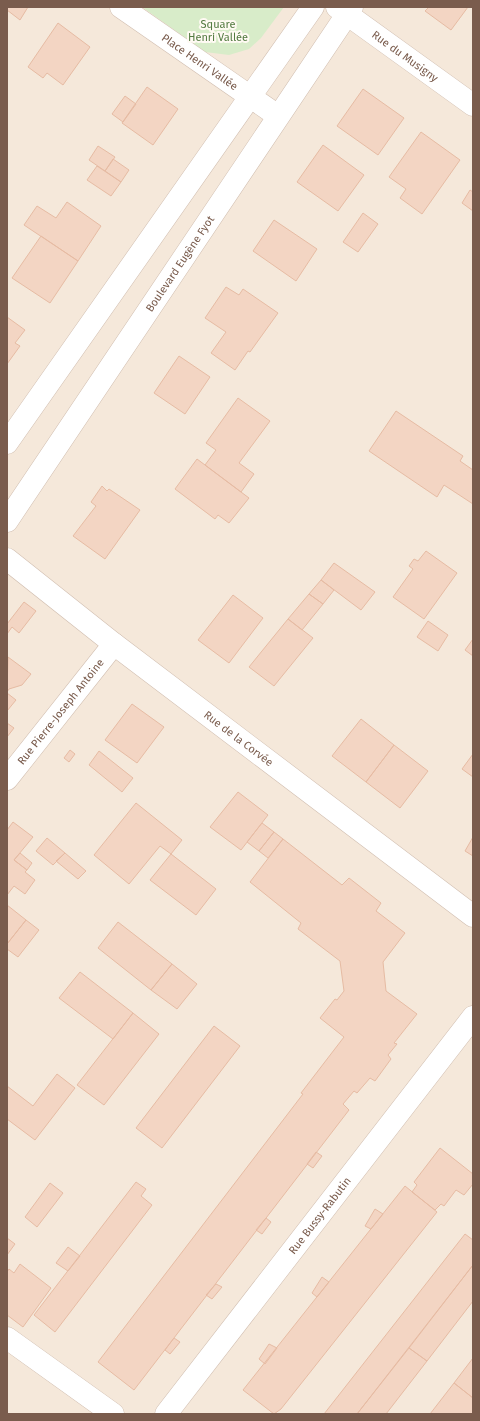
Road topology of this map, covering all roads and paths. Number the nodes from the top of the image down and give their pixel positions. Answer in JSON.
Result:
{"nodes":[{"id":1,"x":121,"y":7,"type":"edge"},
{"id":2,"x":313,"y":7,"type":"edge"},
{"id":3,"x":345,"y":9,"type":"edge"},
{"id":4,"x":249,"y":96,"type":"junction"},
{"id":5,"x":473,"y":105,"type":"edge"},
{"id":6,"x":278,"y":116,"type":"junction"},
{"id":7,"x":7,"y":443,"type":"edge"},
{"id":8,"x":7,"y":520,"type":"edge"},
{"id":9,"x":7,"y":559,"type":"edge"},
{"id":10,"x":114,"y":644,"type":"junction"},
{"id":11,"x":7,"y":779,"type":"edge"},
{"id":12,"x":473,"y":916,"type":"edge"},
{"id":13,"x":473,"y":1017,"type":"edge"},
{"id":14,"x":7,"y":1338,"type":"edge"},
{"id":15,"x":113,"y":1414,"type":"edge"},
{"id":16,"x":166,"y":1414,"type":"edge"}],
"edges":[{"from":1,"to":4,"type":"street","name":"Place Henri Vallée"},
{"from":2,"to":4,"type":"street"},
{"from":3,"to":5,"type":"street","name":"Rue du Musigny"},
{"from":3,"to":6,"type":"street","name":"Boulevard Eugène Fyot"},
{"from":4,"to":6,"type":"street","name":"Place Henri Vallée"},
{"from":4,"to":7,"type":"street"},
{"from":6,"to":8,"type":"street","name":"Boulevard Eugène Fyot"},
{"from":9,"to":10,"type":"street","name":"Rue de la Corvée"},
{"from":10,"to":11,"type":"street","name":"Rue Pierre-Joseph Antoine"},
{"from":10,"to":12,"type":"street","name":"Rue de la Corvée"},
{"from":13,"to":16,"type":"street","name":"Rue Bussy-Rabutin"},
{"from":14,"to":15,"type":"street"}]}
